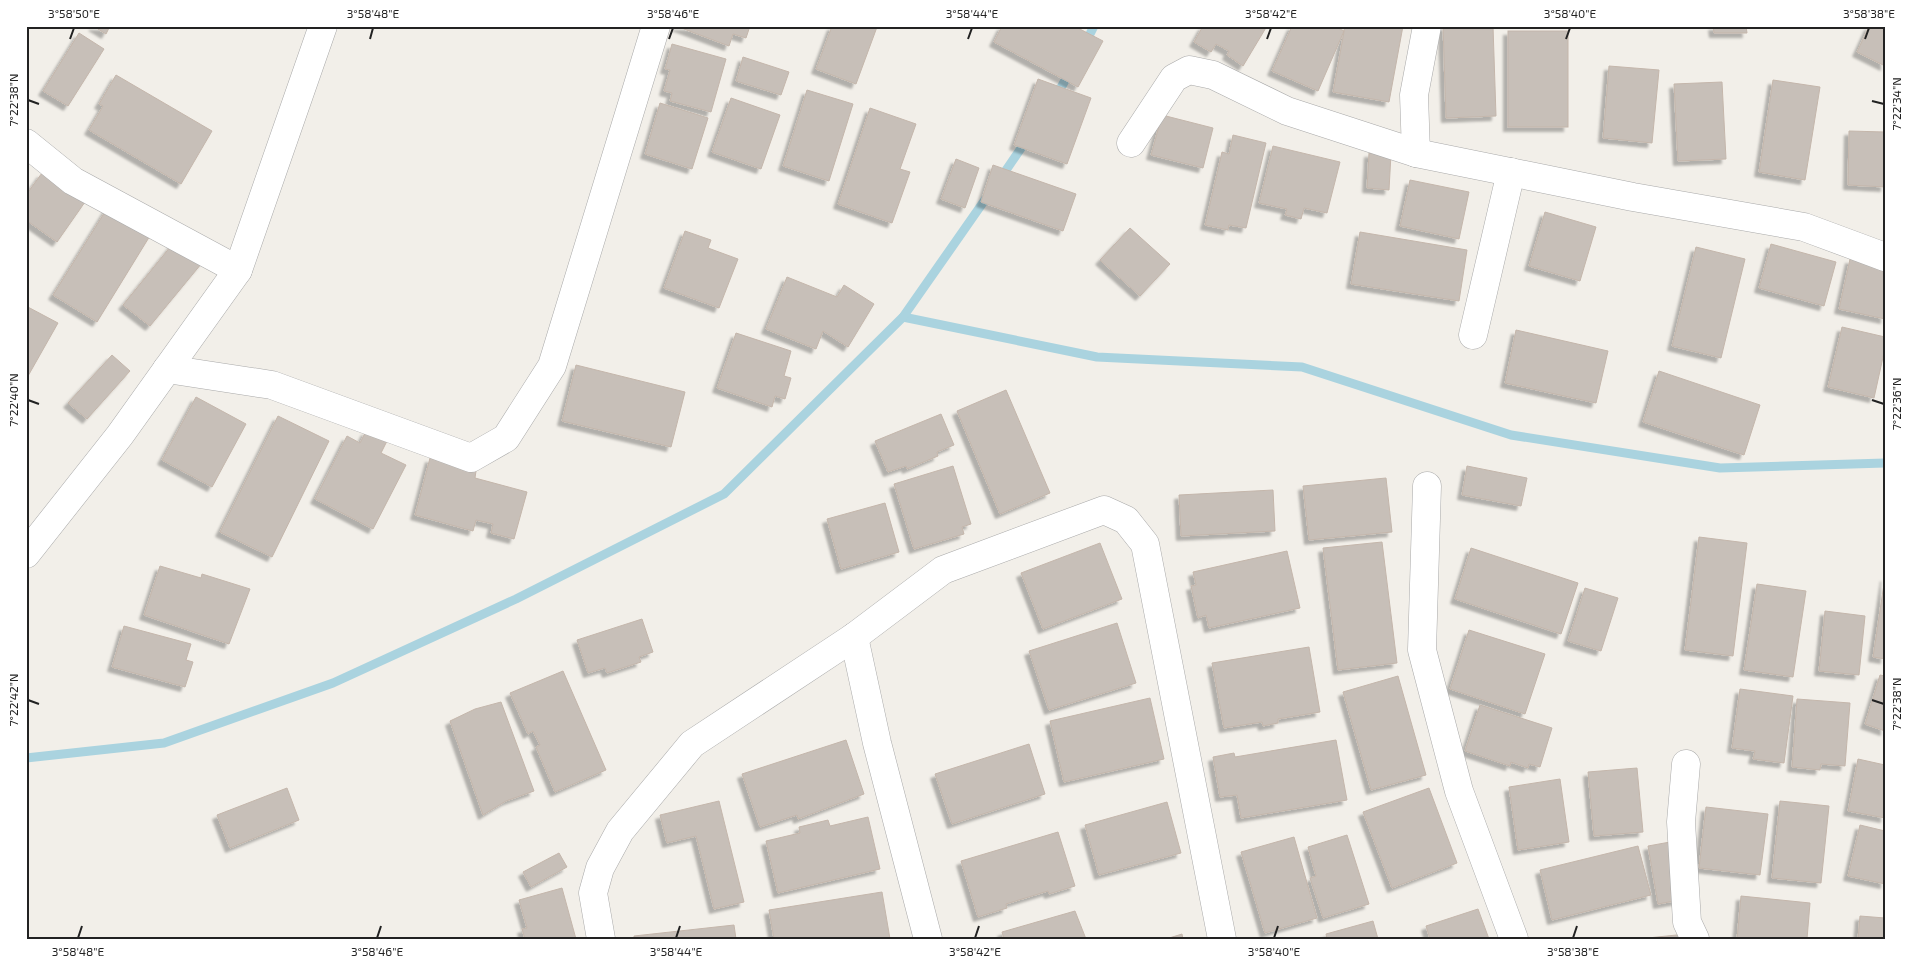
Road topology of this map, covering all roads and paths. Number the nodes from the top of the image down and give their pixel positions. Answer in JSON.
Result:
{"nodes":[{"id":1,"x":323,"y":26,"type":"edge"},
{"id":2,"x":1427,"y":26,"type":"edge"},
{"id":3,"x":654,"y":27,"type":"edge"},
{"id":4,"x":26,"y":143,"type":"edge"},
{"id":5,"x":1131,"y":143,"type":"dead end"},
{"id":6,"x":1416,"y":153,"type":"junction"},
{"id":7,"x":1511,"y":172,"type":"junction"},
{"id":8,"x":1885,"y":257,"type":"edge"},
{"id":9,"x":238,"y":270,"type":"junction"},
{"id":10,"x":1473,"y":335,"type":"dead end"},
{"id":11,"x":167,"y":369,"type":"junction"},
{"id":12,"x":1427,"y":486,"type":"dead end"},
{"id":13,"x":26,"y":554,"type":"edge"},
{"id":14,"x":854,"y":637,"type":"junction"},
{"id":15,"x":1686,"y":764,"type":"dead end"},
{"id":16,"x":602,"y":939,"type":"edge"},
{"id":17,"x":928,"y":939,"type":"edge"},
{"id":18,"x":1222,"y":939,"type":"edge"},
{"id":19,"x":1514,"y":939,"type":"edge"},
{"id":20,"x":1695,"y":939,"type":"edge"}],
"edges":[{"from":1,"to":9,"type":"street"},
{"from":2,"to":6,"type":"street"},
{"from":3,"to":11,"type":"street"},
{"from":4,"to":9,"type":"street"},
{"from":5,"to":6,"type":"street"},
{"from":6,"to":7,"type":"street"},
{"from":7,"to":8,"type":"street"},
{"from":7,"to":10,"type":"street"},
{"from":9,"to":11,"type":"street"},
{"from":11,"to":13,"type":"street"},
{"from":12,"to":19,"type":"street"},
{"from":14,"to":16,"type":"street"},
{"from":14,"to":17,"type":"street"},
{"from":14,"to":18,"type":"street"},
{"from":15,"to":20,"type":"street"}]}
